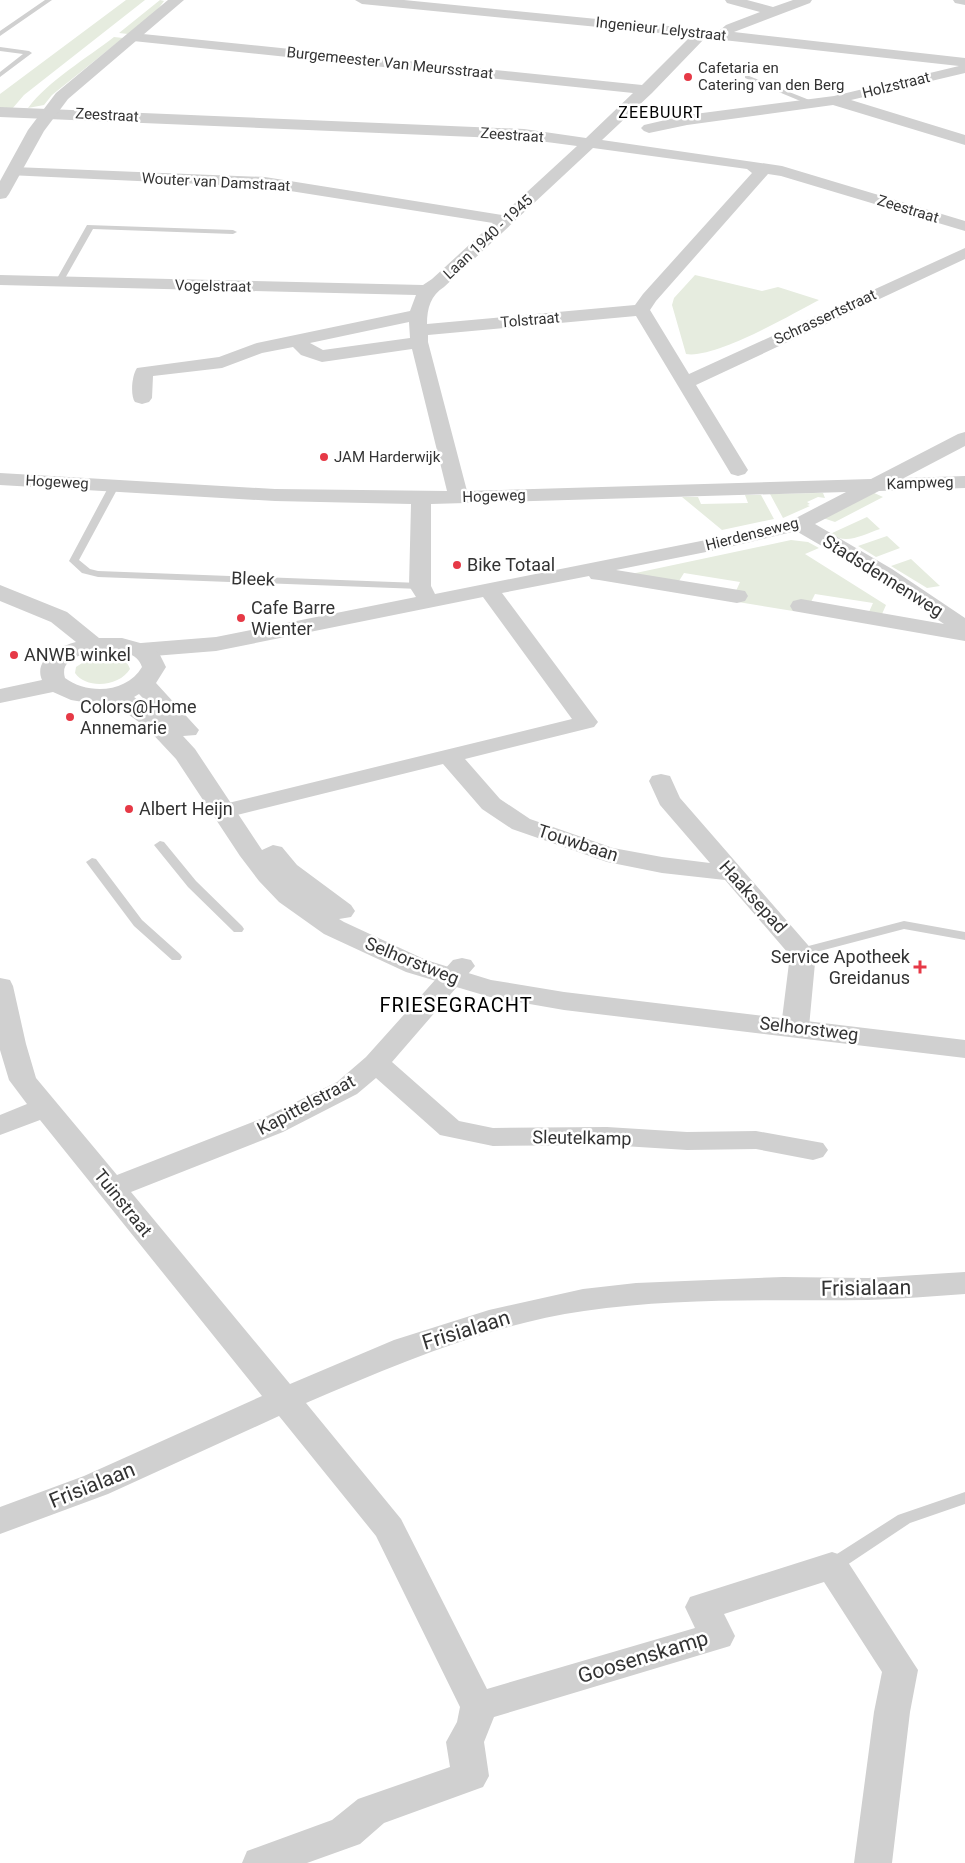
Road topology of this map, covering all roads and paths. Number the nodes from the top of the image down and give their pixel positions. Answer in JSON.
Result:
{"nodes":[{"id":1,"x":49,"y":0,"type":"edge"},
{"id":2,"x":177,"y":0,"type":"edge"},
{"id":3,"x":362,"y":0,"type":"edge"},
{"id":4,"x":464,"y":0,"type":"edge"},
{"id":5,"x":732,"y":0,"type":"edge"},
{"id":6,"x":960,"y":0,"type":"edge"},
{"id":7,"x":796,"y":1,"type":"edge"},
{"id":8,"x":965,"y":2,"type":"edge"},
{"id":9,"x":441,"y":8,"type":"junction"},
{"id":10,"x":776,"y":12,"type":"junction"},
{"id":11,"x":702,"y":33,"type":"junction"},
{"id":12,"x":0,"y":34,"type":"edge"},
{"id":13,"x":722,"y":35,"type":"junction"},
{"id":14,"x":133,"y":36,"type":"junction"},
{"id":15,"x":0,"y":50,"type":"edge"},
{"id":16,"x":963,"y":64,"type":"edge"},
{"id":17,"x":0,"y":75,"type":"edge"},
{"id":18,"x":746,"y":77,"type":"dead end"},
{"id":19,"x":647,"y":90,"type":"junction"},
{"id":20,"x":834,"y":100,"type":"junction"},
{"id":21,"x":813,"y":103,"type":"junction"},
{"id":22,"x":0,"y":112,"type":"edge"},
{"id":23,"x":48,"y":112,"type":"junction"},
{"id":24,"x":649,"y":128,"type":"dead end"},
{"id":25,"x":965,"y":140,"type":"edge"},
{"id":26,"x":591,"y":143,"type":"junction"},
{"id":27,"x":760,"y":169,"type":"junction"},
{"id":28,"x":14,"y":172,"type":"junction"},
{"id":29,"x":0,"y":194,"type":"edge"},
{"id":30,"x":505,"y":220,"type":"junction"},
{"id":31,"x":965,"y":226,"type":"edge"},
{"id":32,"x":233,"y":232,"type":"dead end"},
{"id":33,"x":965,"y":253,"type":"edge"},
{"id":34,"x":0,"y":280,"type":"edge"},
{"id":35,"x":59,"y":282,"type":"junction"},
{"id":36,"x":427,"y":290,"type":"junction"},
{"id":37,"x":641,"y":310,"type":"junction"},
{"id":38,"x":419,"y":329,"type":"junction"},
{"id":39,"x":296,"y":340,"type":"junction"},
{"id":40,"x":686,"y":382,"type":"junction"},
{"id":41,"x":142,"y":398,"type":"dead end"},
{"id":42,"x":965,"y":438,"type":"edge"},
{"id":43,"x":738,"y":470,"type":"dead end"},
{"id":44,"x":0,"y":479,"type":"edge"},
{"id":45,"x":965,"y":482,"type":"edge"},
{"id":46,"x":874,"y":485,"type":"junction"},
{"id":47,"x":114,"y":486,"type":"junction"},
{"id":48,"x":459,"y":497,"type":"junction"},
{"id":49,"x":421,"y":498,"type":"junction"},
{"id":50,"x":799,"y":524,"type":"junction"},
{"id":51,"x":582,"y":571,"type":"junction"},
{"id":52,"x":86,"y":572,"type":"joint"},
{"id":53,"x":489,"y":590,"type":"junction"},
{"id":54,"x":0,"y":592,"type":"edge"},
{"id":55,"x":425,"y":593,"type":"junction"},
{"id":56,"x":736,"y":596,"type":"dead end"},
{"id":57,"x":801,"y":606,"type":"dead end"},
{"id":58,"x":965,"y":629,"type":"edge"},
{"id":59,"x":965,"y":634,"type":"edge"},
{"id":60,"x":83,"y":648,"type":"junction"},
{"id":61,"x":146,"y":667,"type":"junction"},
{"id":62,"x":54,"y":678,"type":"junction"},
{"id":63,"x":0,"y":684,"type":"edge"},
{"id":64,"x":112,"y":695,"type":"junction"},
{"id":65,"x":0,"y":696,"type":"edge"},
{"id":66,"x":450,"y":757,"type":"junction"},
{"id":67,"x":661,"y":781,"type":"dead end"},
{"id":68,"x":237,"y":817,"type":"junction"},
{"id":69,"x":160,"y":845,"type":"dead end"},
{"id":70,"x":92,"y":862,"type":"dead end"},
{"id":71,"x":732,"y":873,"type":"junction"},
{"id":72,"x":238,"y":928,"type":"dead end"},
{"id":73,"x":965,"y":936,"type":"edge"},
{"id":74,"x":801,"y":952,"type":"junction"},
{"id":75,"x":176,"y":957,"type":"dead end"},
{"id":76,"x":457,"y":972,"type":"junction"},
{"id":77,"x":0,"y":986,"type":"edge"},
{"id":78,"x":795,"y":1021,"type":"junction"},
{"id":79,"x":965,"y":1035,"type":"edge"},
{"id":80,"x":965,"y":1049,"type":"edge"},
{"id":81,"x":376,"y":1063,"type":"junction"},
{"id":82,"x":47,"y":1107,"type":"junction"},
{"id":83,"x":0,"y":1126,"type":"edge"},
{"id":84,"x":813,"y":1150,"type":"dead end"},
{"id":85,"x":112,"y":1189,"type":"junction"},
{"id":86,"x":965,"y":1283,"type":"edge"},
{"id":87,"x":285,"y":1399,"type":"junction"},
{"id":88,"x":965,"y":1498,"type":"edge"},
{"id":89,"x":0,"y":1521,"type":"edge"},
{"id":90,"x":832,"y":1566,"type":"junction"},
{"id":91,"x":478,"y":1707,"type":"junction"},
{"id":92,"x":262,"y":1863,"type":"edge"},
{"id":93,"x":873,"y":1863,"type":"edge"}],
"edges":[{"from":1,"to":12,"type":"lane"},
{"from":2,"to":14,"type":"street"},
{"from":3,"to":9,"type":"street","name":"Ingenieur Lelystraat"},
{"from":4,"to":9,"type":"street"},
{"from":5,"to":10,"type":"street"},
{"from":6,"to":8,"type":"street"},
{"from":7,"to":10,"type":"street"},
{"from":9,"to":11,"type":"street","name":"Ingenieur Lelystraat"},
{"from":10,"to":13,"type":"street"},
{"from":11,"to":13,"type":"street","name":"Ingenieur Lelystraat"},
{"from":11,"to":19,"type":"street","name":"Laan 1940 - 1945"},
{"from":13,"to":16,"type":"street","name":"Ingenieur Lelystraat"},
{"from":14,"to":19,"type":"street","name":"Burgemeester Van Meursstraat"},
{"from":14,"to":23,"type":"street"},
{"from":15,"to":17,"type":"lane"},
{"from":16,"to":20,"type":"street","name":"Holzstraat"},
{"from":18,"to":21,"type":"lane"},
{"from":19,"to":26,"type":"street","name":"Laan 1940 - 1945"},
{"from":20,"to":21,"type":"street","name":"Holzstraat"},
{"from":20,"to":25,"type":"street"},
{"from":21,"to":24,"type":"street","name":"Holzstraat"},
{"from":22,"to":23,"type":"street","name":"Zeestraat"},
{"from":23,"to":26,"type":"street","name":"Zeestraat"},
{"from":23,"to":28,"type":"street"},
{"from":26,"to":27,"type":"street","name":"Zeestraat"},
{"from":26,"to":30,"type":"street","name":"Laan 1940 - 1945"},
{"from":27,"to":31,"type":"street","name":"Zeestraat"},
{"from":27,"to":37,"type":"street"},
{"from":28,"to":29,"type":"street"},
{"from":28,"to":30,"type":"street","name":"Wouter van Damstraat"},
{"from":30,"to":36,"type":"street","name":"Laan 1940 - 1945"},
{"from":32,"to":35,"type":"lane"},
{"from":33,"to":40,"type":"street","name":"Schrassertstraat"},
{"from":34,"to":35,"type":"street","name":"Vogelstraat"},
{"from":35,"to":36,"type":"street","name":"Vogelstraat"},
{"from":36,"to":38,"type":"street","name":"Laan 1940 - 1945"},
{"from":37,"to":38,"type":"street","name":"Tolstraat"},
{"from":37,"to":40,"type":"street"},
{"from":38,"to":39,"type":"street"},
{"from":38,"to":39,"type":"street"},
{"from":38,"to":48,"type":"street"},
{"from":39,"to":41,"type":"street"},
{"from":40,"to":43,"type":"street"},
{"from":42,"to":46,"type":"street","name":"Hierdenseweg"},
{"from":44,"to":47,"type":"street","name":"Hogeweg"},
{"from":45,"to":46,"type":"street","name":"Kampweg"},
{"from":46,"to":48,"type":"street","name":"Hogeweg"},
{"from":46,"to":50,"type":"street","name":"Hierdenseweg"},
{"from":47,"to":49,"type":"street","name":"Hogeweg"},
{"from":47,"to":52,"type":"lane","name":"Hogeweg"},
{"from":48,"to":49,"type":"street","name":"Hogeweg"},
{"from":49,"to":55,"type":"street"},
{"from":50,"to":51,"type":"street","name":"Hierdenseweg"},
{"from":50,"to":58,"type":"street","name":"Stadsdennenweg"},
{"from":51,"to":53,"type":"street","name":"Hierdenseweg"},
{"from":51,"to":56,"type":"street","name":"Hierdenseweg"},
{"from":52,"to":55,"type":"lane","name":"Bleek"},
{"from":53,"to":55,"type":"street","name":"Hierdenseweg"},
{"from":53,"to":66,"type":"street"},
{"from":54,"to":60,"type":"street"},
{"from":55,"to":61,"type":"street","name":"Hierdenseweg"},
{"from":57,"to":59,"type":"street"},
{"from":60,"to":61,"type":"street"},
{"from":60,"to":62,"type":"street"},
{"from":61,"to":64,"type":"street"},
{"from":61,"to":68,"type":"street","name":"Selhorstweg"},
{"from":62,"to":63,"type":"street"},
{"from":62,"to":64,"type":"street"},
{"from":62,"to":65,"type":"street"},
{"from":64,"to":68,"type":"street","name":"Selhorstweg"},
{"from":66,"to":68,"type":"street"},
{"from":66,"to":71,"type":"street","name":"Touwbaan"},
{"from":67,"to":71,"type":"street","name":"Haaksepad"},
{"from":68,"to":76,"type":"street","name":"Selhorstweg"},
{"from":69,"to":72,"type":"lane"},
{"from":70,"to":75,"type":"lane"},
{"from":71,"to":74,"type":"street","name":"Haaksepad"},
{"from":73,"to":74,"type":"lane"},
{"from":74,"to":78,"type":"street"},
{"from":76,"to":78,"type":"street","name":"Selhorstweg"},
{"from":76,"to":81,"type":"street","name":"Kapittelstraat"},
{"from":77,"to":82,"type":"street","name":"Tuinstraat"},
{"from":78,"to":79,"type":"street","name":"Selhorstweg"},
{"from":78,"to":80,"type":"street","name":"Selhorstweg"},
{"from":81,"to":84,"type":"street","name":"Sleutelkamp"},
{"from":81,"to":85,"type":"street","name":"Kapittelstraat"},
{"from":82,"to":83,"type":"street"},
{"from":82,"to":85,"type":"street","name":"Tuinstraat"},
{"from":85,"to":87,"type":"street","name":"Tuinstraat"},
{"from":86,"to":87,"type":"street","name":"Frisialaan"},
{"from":87,"to":89,"type":"street","name":"Frisialaan"},
{"from":87,"to":91,"type":"street","name":"Tuinstraat"},
{"from":88,"to":90,"type":"lane"},
{"from":90,"to":91,"type":"street","name":"Goosenskamp"},
{"from":90,"to":93,"type":"street"},
{"from":91,"to":92,"type":"street"}]}
